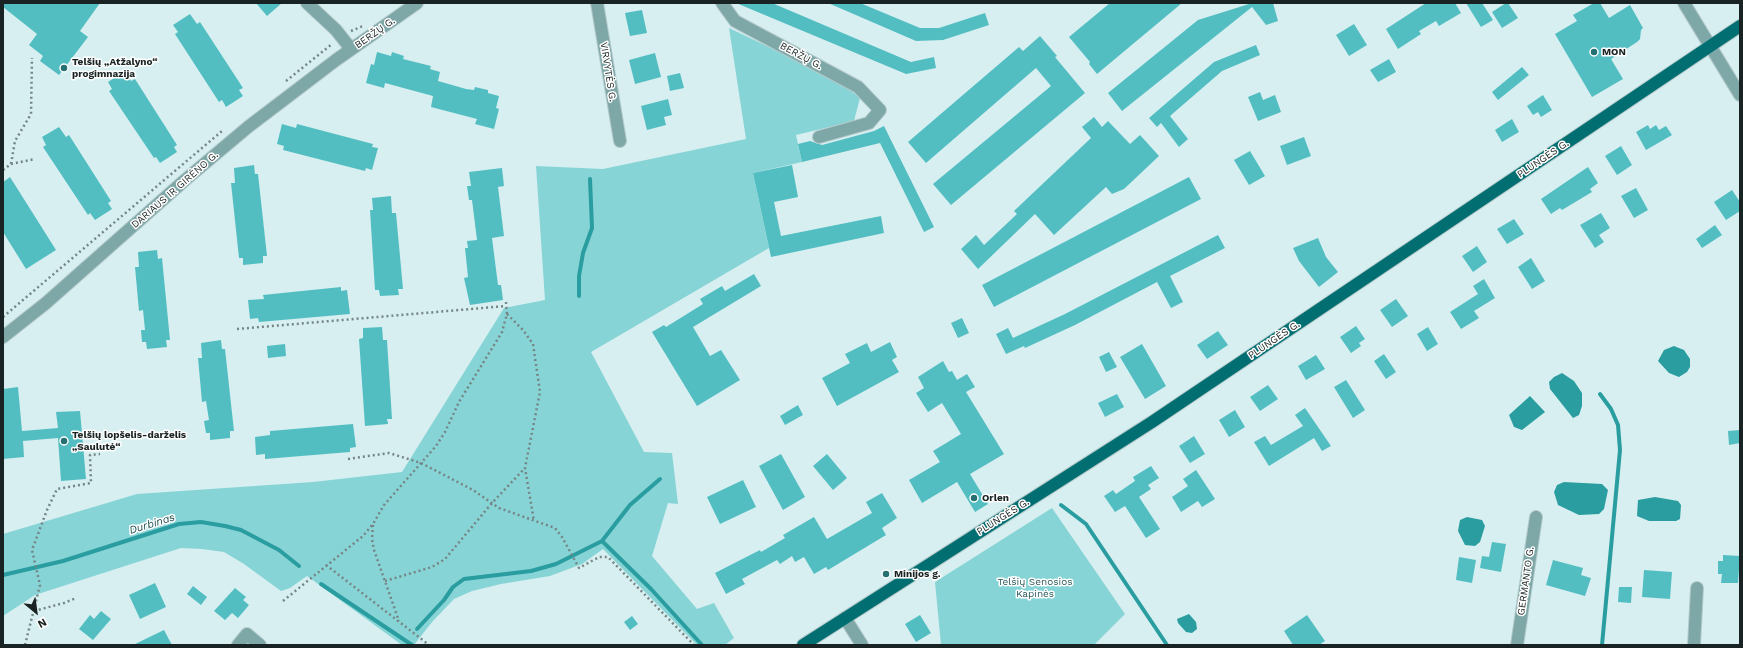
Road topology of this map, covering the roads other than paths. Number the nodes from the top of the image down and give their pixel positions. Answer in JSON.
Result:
{"nodes":[{"id":1,"x":307,"y":3,"type":"edge"},
{"id":2,"x":417,"y":3,"type":"edge"},
{"id":3,"x":597,"y":3,"type":"edge"},
{"id":4,"x":722,"y":3,"type":"edge"},
{"id":5,"x":1684,"y":3,"type":"edge"},
{"id":6,"x":1740,"y":26,"type":"edge"},
{"id":7,"x":1711,"y":46,"type":"junction"},
{"id":8,"x":351,"y":50,"type":"junction"},
{"id":9,"x":1740,"y":95,"type":"edge"},
{"id":10,"x":819,"y":137,"type":"dead end"},
{"id":11,"x":620,"y":141,"type":"dead end"},
{"id":12,"x":3,"y":337,"type":"edge"},
{"id":13,"x":1536,"y":517,"type":"dead end"},
{"id":14,"x":1697,"y":588,"type":"dead end"},
{"id":15,"x":845,"y":618,"type":"junction"},
{"id":16,"x":238,"y":645,"type":"edge"},
{"id":17,"x":260,"y":645,"type":"edge"},
{"id":18,"x":803,"y":645,"type":"edge"},
{"id":19,"x":862,"y":645,"type":"edge"},
{"id":20,"x":1517,"y":645,"type":"edge"},
{"id":21,"x":1694,"y":645,"type":"edge"}],
"edges":[{"from":1,"to":8,"type":"street"},
{"from":2,"to":8,"type":"street","name":"BERŽŲ G."},
{"from":3,"to":11,"type":"street","name":"VIRVYTĖS G."},
{"from":4,"to":10,"type":"street","name":"BERŽŲ G."},
{"from":5,"to":7,"type":"street"},
{"from":6,"to":7,"type":"main road","name":"PLUNGĖS G."},
{"from":7,"to":9,"type":"street"},
{"from":7,"to":15,"type":"main road","name":"PLUNGĖS G."},
{"from":8,"to":12,"type":"street","name":"DARIAUS IR GIRĖNO G."},
{"from":13,"to":20,"type":"street","name":"GERMANTO G."},
{"from":14,"to":21,"type":"street"},
{"from":15,"to":18,"type":"main road","name":"PLUNGĖS G."},
{"from":15,"to":19,"type":"street"},
{"from":16,"to":17,"type":"street"}]}
